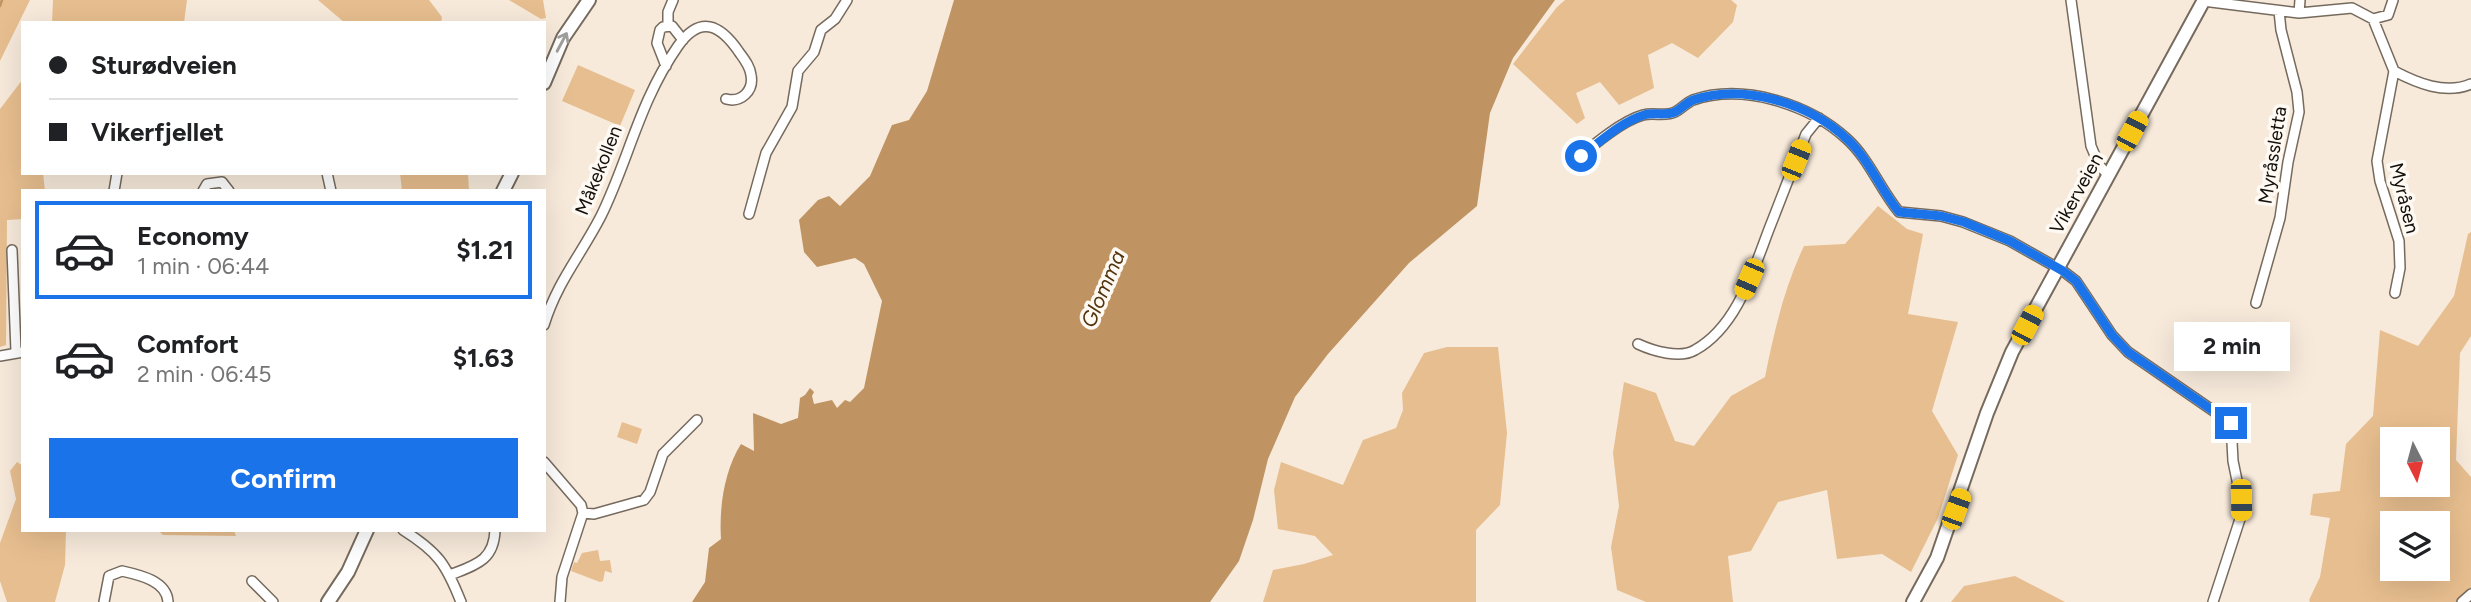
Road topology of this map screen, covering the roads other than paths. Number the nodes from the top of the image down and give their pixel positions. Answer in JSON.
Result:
{"nodes":[{"id":1,"x":673,"y":0,"type":"edge"},
{"id":2,"x":847,"y":0,"type":"edge"},
{"id":3,"x":2071,"y":0,"type":"edge"},
{"id":4,"x":2203,"y":0,"type":"edge"},
{"id":5,"x":2300,"y":0,"type":"edge"},
{"id":6,"x":2393,"y":0,"type":"edge"},
{"id":7,"x":588,"y":3,"type":"edge"},
{"id":8,"x":2279,"y":11,"type":"junction"},
{"id":9,"x":2299,"y":12,"type":"junction"},
{"id":10,"x":2373,"y":19,"type":"junction"},
{"id":11,"x":668,"y":26,"type":"junction"},
{"id":12,"x":682,"y":40,"type":"junction"},
{"id":13,"x":666,"y":66,"type":"junction"},
{"id":14,"x":2394,"y":71,"type":"junction"},
{"id":15,"x":546,"y":78,"type":"edge"},
{"id":16,"x":2471,"y":84,"type":"edge"},
{"id":17,"x":726,"y":99,"type":"dead end"},
{"id":18,"x":1819,"y":118,"type":"junction"},
{"id":19,"x":1573,"y":162,"type":"dead end"},
{"id":20,"x":2108,"y":175,"type":"junction"},
{"id":21,"x":204,"y":189,"type":"edge"},
{"id":22,"x":227,"y":189,"type":"edge"},
{"id":23,"x":749,"y":214,"type":"dead end"},
{"id":24,"x":12,"y":250,"type":"dead end"},
{"id":25,"x":2058,"y":268,"type":"junction"},
{"id":26,"x":2395,"y":293,"type":"dead end"},
{"id":27,"x":2256,"y":303,"type":"dead end"},
{"id":28,"x":546,"y":320,"type":"edge"},
{"id":29,"x":1638,"y":344,"type":"dead end"},
{"id":30,"x":19,"y":351,"type":"edge"},
{"id":31,"x":0,"y":356,"type":"edge"},
{"id":32,"x":697,"y":420,"type":"dead end"},
{"id":33,"x":546,"y":464,"type":"edge"},
{"id":34,"x":583,"y":513,"type":"junction"},
{"id":35,"x":366,"y":532,"type":"edge"},
{"id":36,"x":406,"y":532,"type":"edge"},
{"id":37,"x":495,"y":532,"type":"edge"},
{"id":38,"x":450,"y":575,"type":"junction"},
{"id":39,"x":252,"y":581,"type":"dead end"},
{"id":40,"x":2471,"y":594,"type":"edge"},
{"id":41,"x":104,"y":602,"type":"edge"},
{"id":42,"x":168,"y":602,"type":"edge"},
{"id":43,"x":273,"y":602,"type":"edge"},
{"id":44,"x":328,"y":602,"type":"edge"},
{"id":45,"x":461,"y":602,"type":"edge"},
{"id":46,"x":560,"y":602,"type":"edge"},
{"id":47,"x":1913,"y":602,"type":"edge"},
{"id":48,"x":2213,"y":602,"type":"edge"},
{"id":49,"x":2462,"y":602,"type":"edge"}],
"edges":[{"from":1,"to":11,"type":"street"},
{"from":2,"to":23,"type":"street"},
{"from":3,"to":20,"type":"street"},
{"from":4,"to":8,"type":"street"},
{"from":4,"to":20,"type":"main road","name":"Vikerveien"},
{"from":5,"to":9,"type":"street"},
{"from":6,"to":10,"type":"street"},
{"from":15,"to":7,"type":"main road","one_way":true},
{"from":8,"to":9,"type":"street"},
{"from":8,"to":27,"type":"street","name":"Myråssletta"},
{"from":9,"to":10,"type":"street"},
{"from":10,"to":14,"type":"street"},
{"from":11,"to":12,"type":"street"},
{"from":11,"to":13,"type":"street"},
{"from":12,"to":13,"type":"street","name":"Måkekollen"},
{"from":12,"to":17,"type":"street"},
{"from":13,"to":28,"type":"street","name":"Måkekollen"},
{"from":14,"to":16,"type":"street"},
{"from":14,"to":26,"type":"street","name":"Myråsen"},
{"from":18,"to":19,"type":"street"},
{"from":18,"to":25,"type":"street"},
{"from":18,"to":29,"type":"street"},
{"from":20,"to":25,"type":"main road","name":"Vikerveien"},
{"from":21,"to":22,"type":"street"},
{"from":24,"to":30,"type":"street"},
{"from":25,"to":47,"type":"main road","name":"Vikerveien"},
{"from":25,"to":48,"type":"street"},
{"from":30,"to":31,"type":"street"},
{"from":32,"to":34,"type":"street"},
{"from":33,"to":34,"type":"street"},
{"from":34,"to":46,"type":"street"},
{"from":35,"to":44,"type":"main road"},
{"from":36,"to":38,"type":"street"},
{"from":37,"to":38,"type":"street"},
{"from":38,"to":45,"type":"street"},
{"from":39,"to":43,"type":"street"},
{"from":40,"to":49,"type":"street"},
{"from":41,"to":42,"type":"street"}]}
